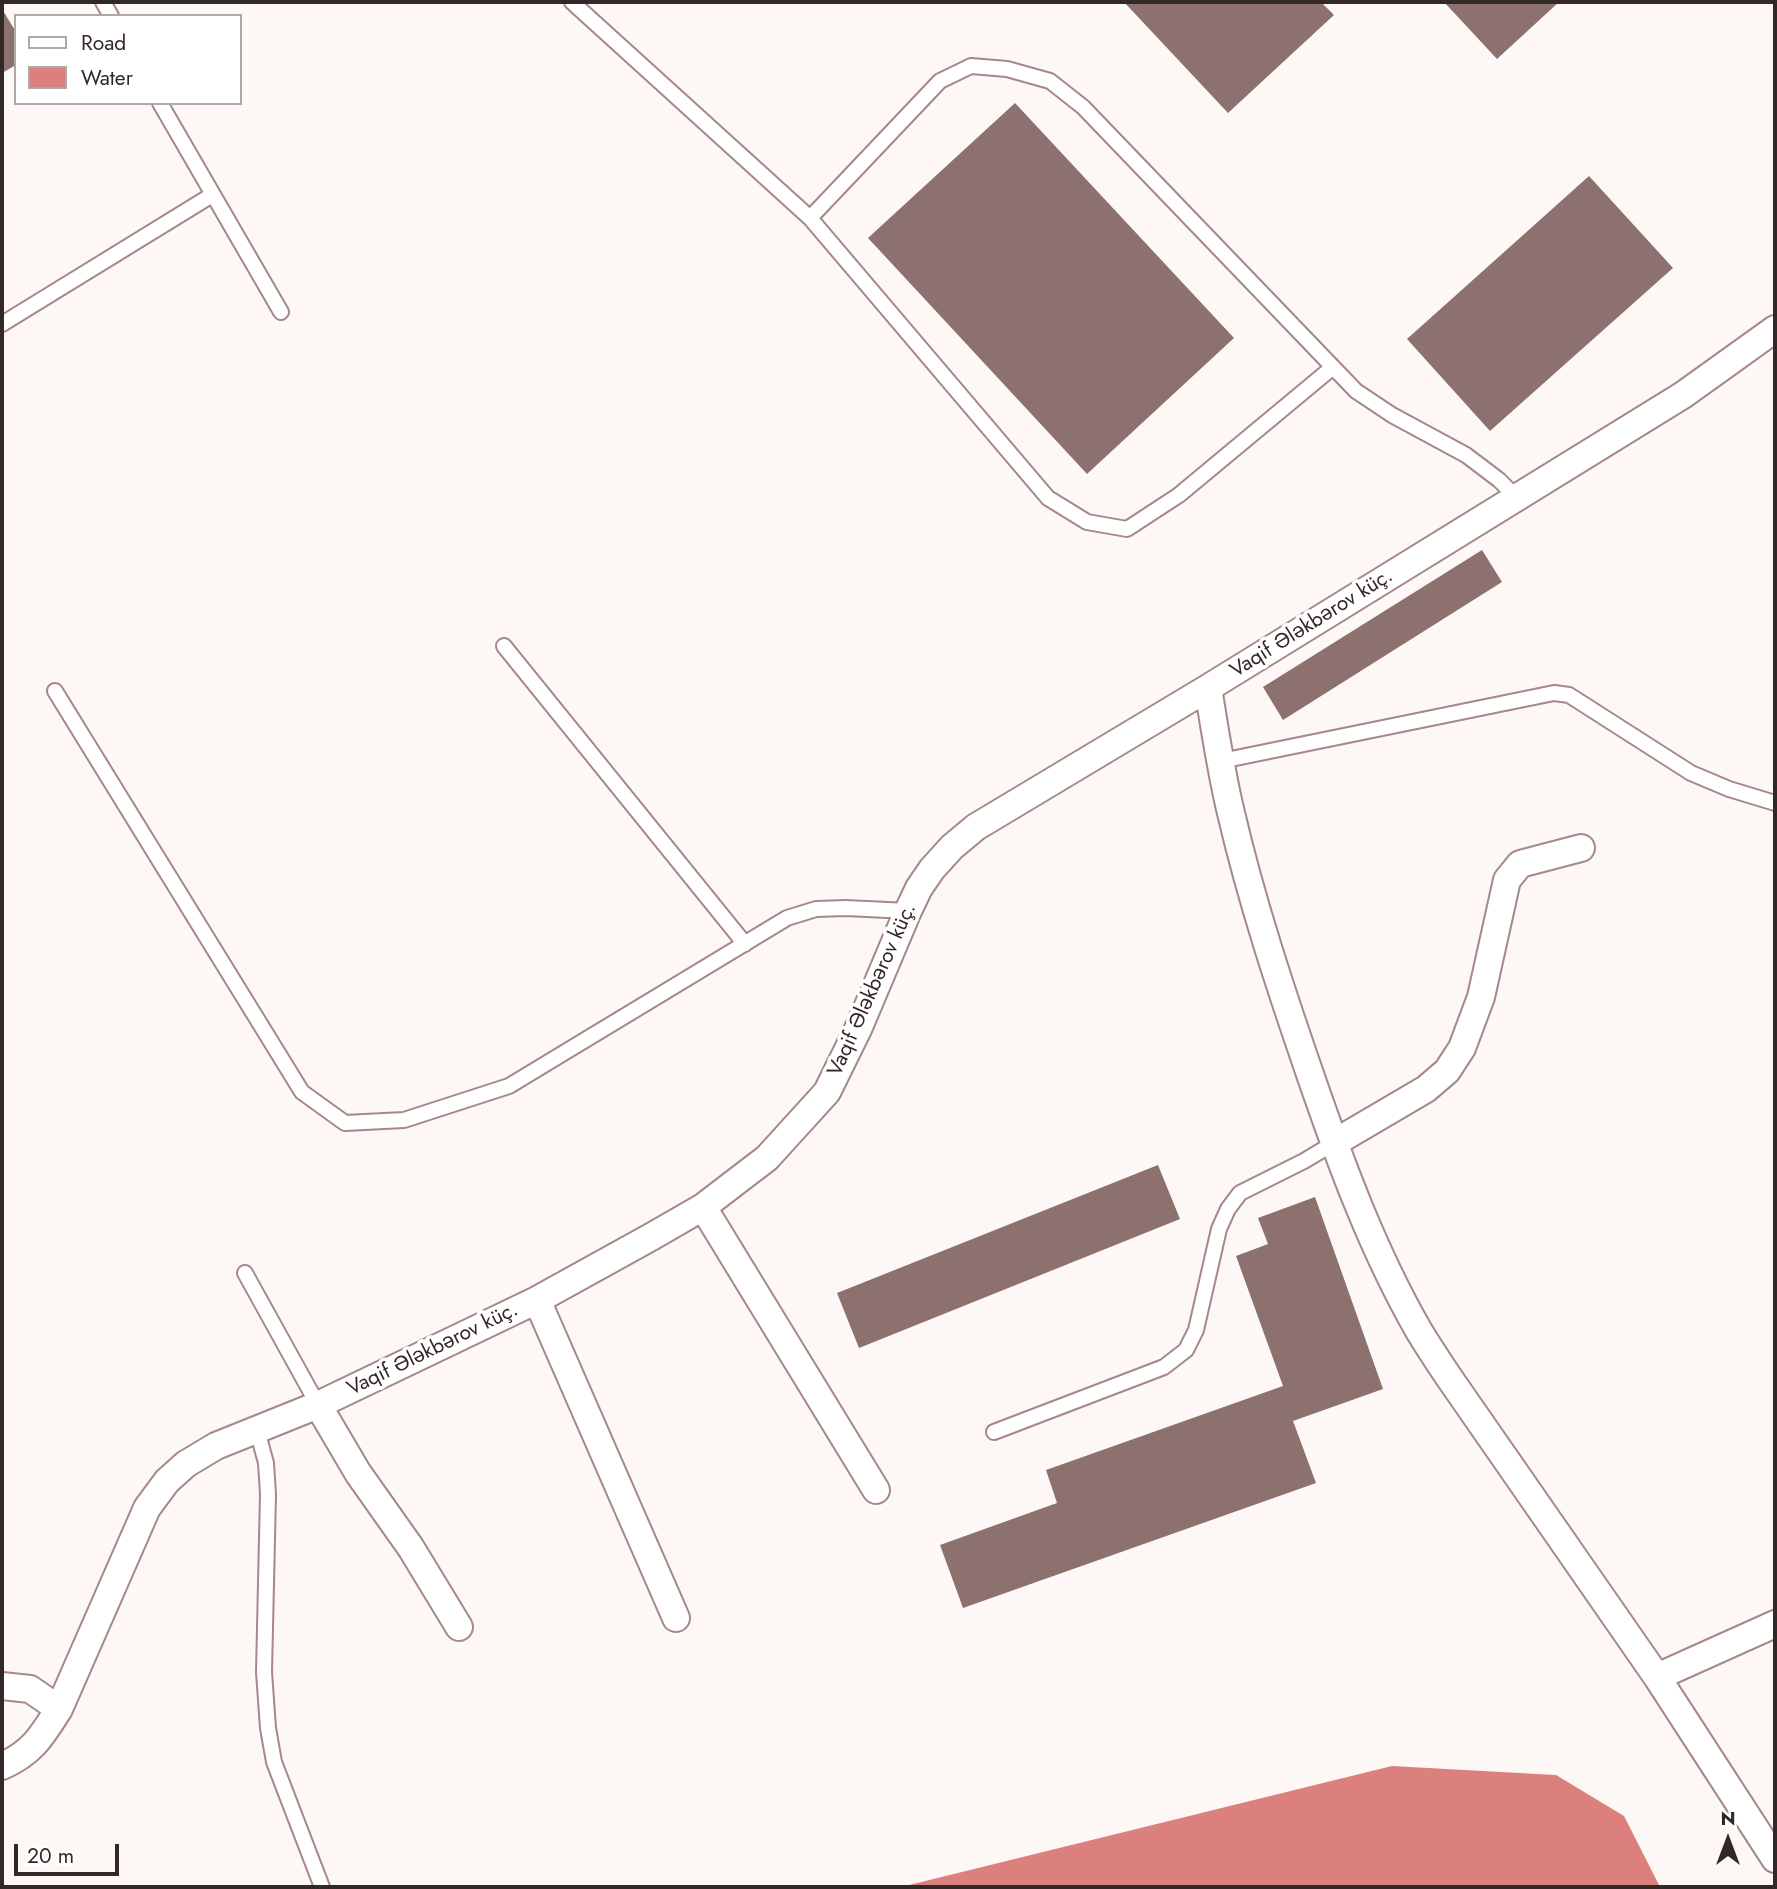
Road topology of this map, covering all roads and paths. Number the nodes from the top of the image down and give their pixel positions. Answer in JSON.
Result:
{"nodes":[{"id":1,"x":572,"y":2,"type":"edge"},
{"id":2,"x":161,"y":105,"type":"edge"},
{"id":3,"x":212,"y":195,"type":"junction"},
{"id":4,"x":810,"y":218,"type":"junction"},
{"id":5,"x":281,"y":312,"type":"dead end"},
{"id":6,"x":2,"y":324,"type":"edge"},
{"id":7,"x":1775,"y":329,"type":"edge"},
{"id":8,"x":1333,"y":366,"type":"junction"},
{"id":9,"x":1516,"y":497,"type":"junction"},
{"id":10,"x":505,"y":646,"type":"dead end"},
{"id":11,"x":1208,"y":688,"type":"junction"},
{"id":12,"x":55,"y":691,"type":"dead end"},
{"id":13,"x":1221,"y":761,"type":"junction"},
{"id":14,"x":1775,"y":803,"type":"edge"},
{"id":15,"x":1581,"y":848,"type":"dead end"},
{"id":16,"x":908,"y":911,"type":"junction"},
{"id":17,"x":746,"y":944,"type":"junction"},
{"id":18,"x":1334,"y":1143,"type":"junction"},
{"id":19,"x":703,"y":1207,"type":"junction"},
{"id":20,"x":245,"y":1273,"type":"dead end"},
{"id":21,"x":537,"y":1300,"type":"junction"},
{"id":22,"x":318,"y":1405,"type":"junction"},
{"id":23,"x":257,"y":1430,"type":"junction"},
{"id":24,"x":994,"y":1432,"type":"dead end"},
{"id":25,"x":876,"y":1490,"type":"dead end"},
{"id":26,"x":676,"y":1618,"type":"dead end"},
{"id":27,"x":1775,"y":1625,"type":"edge"},
{"id":28,"x":459,"y":1627,"type":"dead end"},
{"id":29,"x":1657,"y":1677,"type":"junction"},
{"id":30,"x":2,"y":1686,"type":"edge"},
{"id":31,"x":59,"y":1709,"type":"junction"},
{"id":32,"x":2,"y":1766,"type":"edge"},
{"id":33,"x":1773,"y":1849,"type":"edge"},
{"id":34,"x":322,"y":1887,"type":"edge"}],
"edges":[{"from":1,"to":4,"type":"lane"},
{"from":2,"to":3,"type":"lane"},
{"from":3,"to":5,"type":"lane"},
{"from":3,"to":6,"type":"lane"},
{"from":4,"to":8,"type":"lane"},
{"from":4,"to":8,"type":"lane"},
{"from":7,"to":9,"type":"street","name":"Vaqif Ələkbərov küç."},
{"from":8,"to":9,"type":"lane"},
{"from":9,"to":11,"type":"street","name":"Vaqif Ələkbərov küç."},
{"from":10,"to":17,"type":"lane"},
{"from":11,"to":13,"type":"street"},
{"from":11,"to":16,"type":"street","name":"Vaqif Ələkbərov küç."},
{"from":12,"to":17,"type":"lane"},
{"from":13,"to":14,"type":"lane"},
{"from":13,"to":18,"type":"street"},
{"from":15,"to":18,"type":"street"},
{"from":16,"to":17,"type":"lane"},
{"from":16,"to":19,"type":"street","name":"Vaqif Ələkbərov küç."},
{"from":18,"to":24,"type":"lane"},
{"from":18,"to":29,"type":"street"},
{"from":19,"to":21,"type":"street","name":"Vaqif Ələkbərov küç."},
{"from":19,"to":25,"type":"street"},
{"from":20,"to":22,"type":"lane"},
{"from":21,"to":22,"type":"street","name":"Vaqif Ələkbərov küç."},
{"from":21,"to":26,"type":"street"},
{"from":22,"to":23,"type":"street","name":"Vaqif Ələkbərov küç."},
{"from":22,"to":28,"type":"street"},
{"from":23,"to":31,"type":"street","name":"Vaqif Ələkbərov küç."},
{"from":23,"to":34,"type":"lane"},
{"from":27,"to":29,"type":"street"},
{"from":29,"to":33,"type":"street"},
{"from":30,"to":31,"type":"street"},
{"from":31,"to":32,"type":"street","name":"Vaqif Ələkbərov küç."}]}
